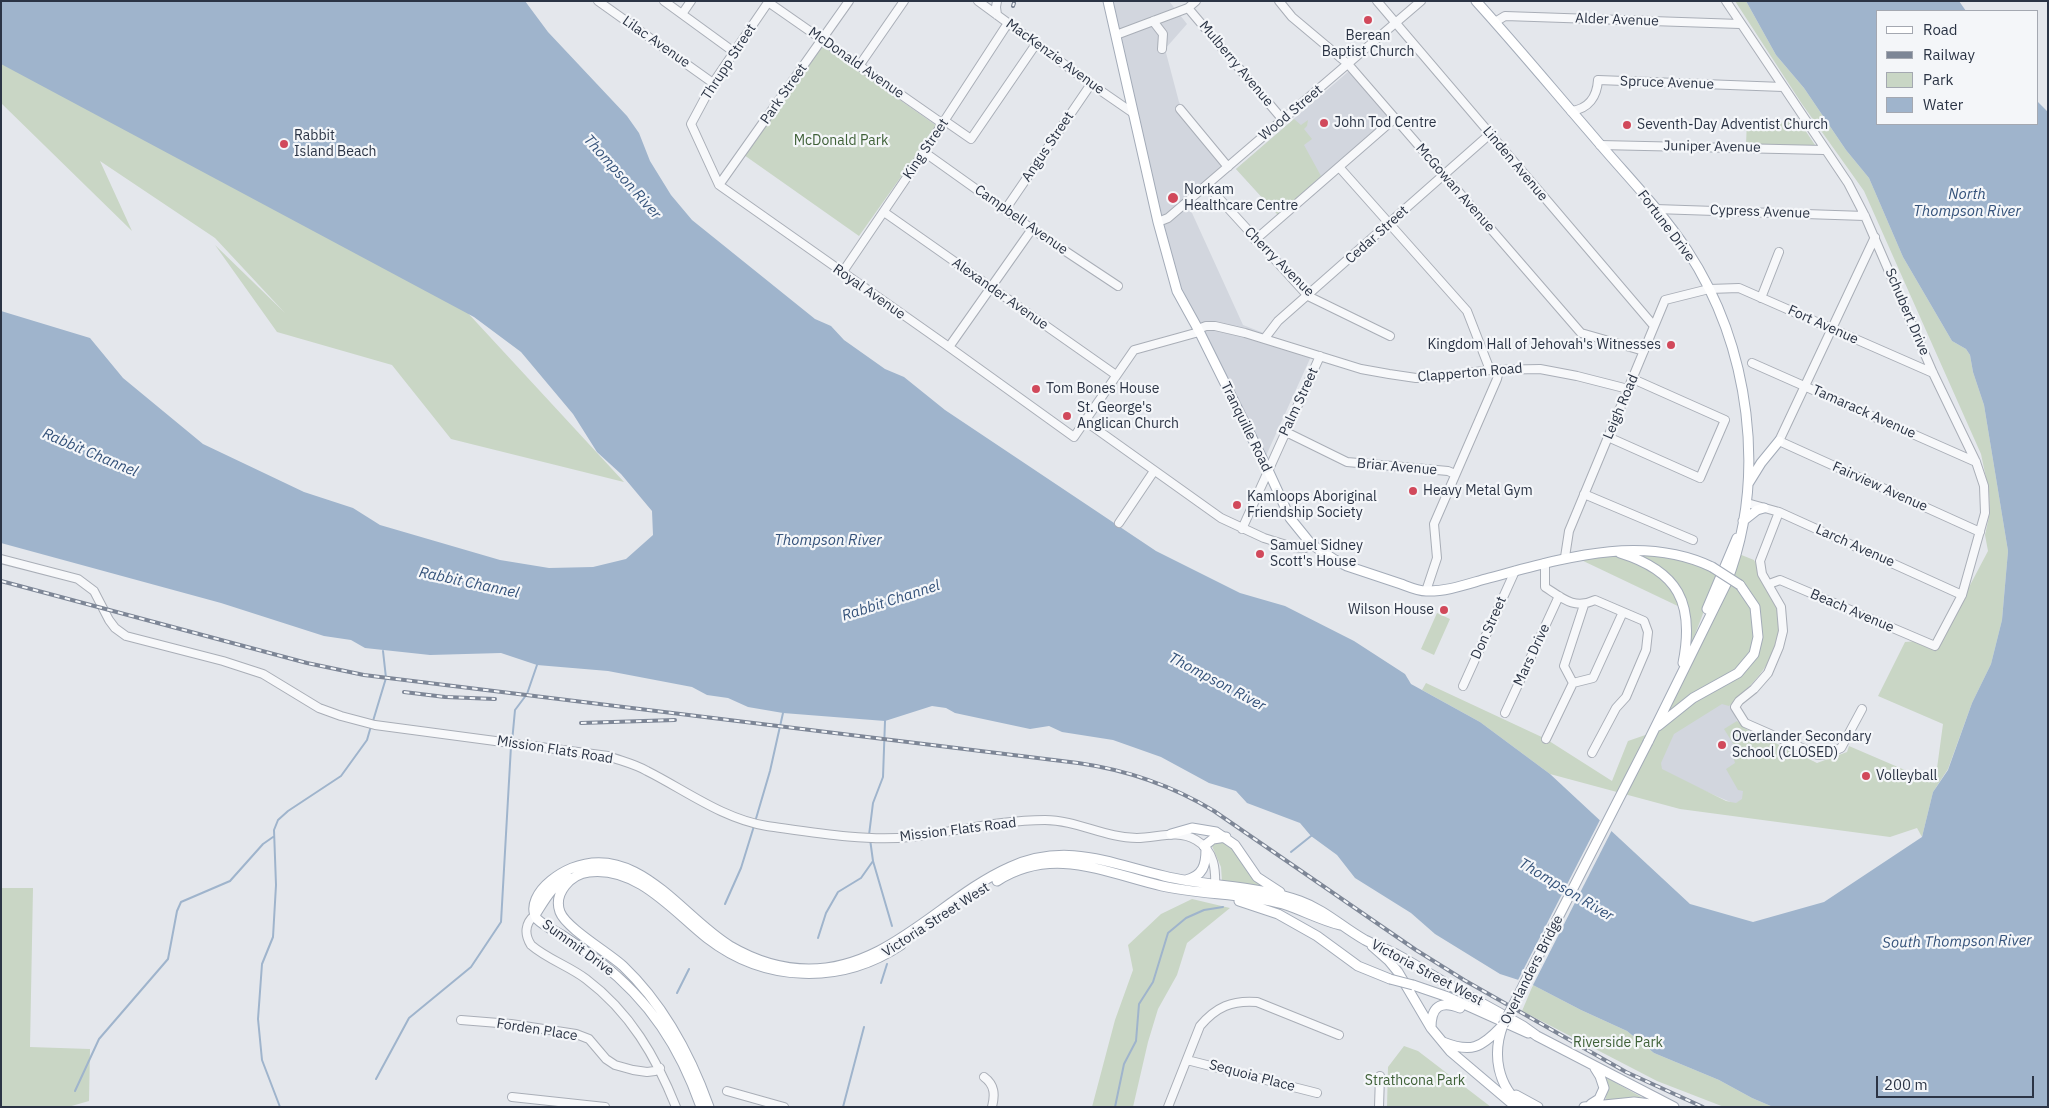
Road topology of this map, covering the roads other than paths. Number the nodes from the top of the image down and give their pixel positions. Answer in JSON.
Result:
{"nodes":[{"id":1,"x":598,"y":1,"type":"edge"},
{"id":2,"x":664,"y":1,"type":"edge"},
{"id":3,"x":691,"y":1,"type":"edge"},
{"id":4,"x":849,"y":1,"type":"edge"},
{"id":5,"x":904,"y":1,"type":"edge"},
{"id":6,"x":978,"y":1,"type":"edge"},
{"id":7,"x":997,"y":1,"type":"edge"},
{"id":8,"x":1108,"y":1,"type":"edge"},
{"id":9,"x":1196,"y":1,"type":"edge"},
{"id":10,"x":1279,"y":1,"type":"edge"},
{"id":11,"x":1377,"y":1,"type":"edge"},
{"id":12,"x":1421,"y":1,"type":"edge"},
{"id":13,"x":1476,"y":1,"type":"edge"},
{"id":14,"x":1726,"y":1,"type":"edge"},
{"id":15,"x":768,"y":2,"type":"edge"},
{"id":16,"x":1188,"y":8,"type":"junction"},
{"id":17,"x":682,"y":14,"type":"junction"},
{"id":18,"x":997,"y":15,"type":"junction"},
{"id":19,"x":1152,"y":21,"type":"junction"},
{"id":20,"x":1495,"y":22,"type":"junction"},
{"id":21,"x":1008,"y":23,"type":"junction"},
{"id":22,"x":1395,"y":23,"type":"junction"},
{"id":23,"x":1740,"y":24,"type":"junction"},
{"id":24,"x":1116,"y":35,"type":"junction"},
{"id":25,"x":822,"y":39,"type":"junction"},
{"id":26,"x":1036,"y":44,"type":"junction"},
{"id":27,"x":1162,"y":49,"type":"dead end"},
{"id":28,"x":734,"y":52,"type":"junction"},
{"id":29,"x":1348,"y":64,"type":"junction"},
{"id":30,"x":859,"y":66,"type":"junction"},
{"id":31,"x":713,"y":83,"type":"junction"},
{"id":32,"x":1091,"y":84,"type":"junction"},
{"id":33,"x":1783,"y":88,"type":"junction"},
{"id":34,"x":1180,"y":109,"type":"dead end"},
{"id":35,"x":1571,"y":112,"type":"junction"},
{"id":36,"x":1133,"y":113,"type":"junction"},
{"id":37,"x":1394,"y":119,"type":"junction"},
{"id":38,"x":1283,"y":120,"type":"junction"},
{"id":39,"x":944,"y":123,"type":"junction"},
{"id":40,"x":690,"y":124,"type":"joint"},
{"id":41,"x":1490,"y":134,"type":"junction"},
{"id":42,"x":1600,"y":145,"type":"junction"},
{"id":43,"x":1824,"y":150,"type":"junction"},
{"id":44,"x":924,"y":152,"type":"junction"},
{"id":45,"x":1228,"y":166,"type":"junction"},
{"id":46,"x":1339,"y":167,"type":"junction"},
{"id":47,"x":1444,"y":176,"type":"junction"},
{"id":48,"x":1207,"y":185,"type":"junction"},
{"id":49,"x":719,"y":186,"type":"junction"},
{"id":50,"x":1655,"y":209,"type":"junction"},
{"id":51,"x":1006,"y":210,"type":"junction"},
{"id":52,"x":884,"y":212,"type":"junction"},
{"id":53,"x":1865,"y":216,"type":"junction"},
{"id":54,"x":1158,"y":222,"type":"junction"},
{"id":55,"x":1389,"y":224,"type":"junction"},
{"id":56,"x":1032,"y":229,"type":"junction"},
{"id":57,"x":1875,"y":237,"type":"junction"},
{"id":58,"x":1255,"y":240,"type":"junction"},
{"id":59,"x":1779,"y":252,"type":"dead end"},
{"id":60,"x":842,"y":273,"type":"junction"},
{"id":61,"x":1118,"y":286,"type":"dead end"},
{"id":62,"x":992,"y":288,"type":"junction"},
{"id":63,"x":1710,"y":290,"type":"junction"},
{"id":64,"x":1308,"y":296,"type":"junction"},
{"id":65,"x":1761,"y":298,"type":"junction"},
{"id":66,"x":1654,"y":326,"type":"junction"},
{"id":67,"x":1832,"y":329,"type":"junction"},
{"id":68,"x":1199,"y":331,"type":"junction"},
{"id":69,"x":1390,"y":336,"type":"dead end"},
{"id":70,"x":1266,"y":338,"type":"junction"},
{"id":71,"x":949,"y":347,"type":"junction"},
{"id":72,"x":1644,"y":351,"type":"junction"},
{"id":73,"x":1320,"y":356,"type":"junction"},
{"id":74,"x":1752,"y":363,"type":"dead end"},
{"id":75,"x":1494,"y":370,"type":"junction"},
{"id":76,"x":1933,"y":373,"type":"junction"},
{"id":77,"x":1116,"y":376,"type":"junction"},
{"id":78,"x":1633,"y":378,"type":"junction"},
{"id":79,"x":1805,"y":386,"type":"junction"},
{"id":80,"x":1628,"y":390,"type":"junction"},
{"id":81,"x":1086,"y":421,"type":"junction"},
{"id":82,"x":1286,"y":432,"type":"junction"},
{"id":83,"x":1074,"y":437,"type":"joint"},
{"id":84,"x":1608,"y":437,"type":"junction"},
{"id":85,"x":1779,"y":441,"type":"junction"},
{"id":86,"x":1976,"y":462,"type":"junction"},
{"id":87,"x":1268,"y":470,"type":"junction"},
{"id":88,"x":1154,"y":471,"type":"junction"},
{"id":89,"x":1455,"y":474,"type":"junction"},
{"id":90,"x":1748,"y":484,"type":"junction"},
{"id":91,"x":1584,"y":494,"type":"junction"},
{"id":92,"x":1747,"y":503,"type":"junction"},
{"id":93,"x":1764,"y":508,"type":"junction"},
{"id":94,"x":1779,"y":512,"type":"junction"},
{"id":95,"x":1743,"y":521,"type":"junction"},
{"id":96,"x":1119,"y":523,"type":"dead end"},
{"id":97,"x":1242,"y":529,"type":"junction"},
{"id":98,"x":1980,"y":532,"type":"junction"},
{"id":99,"x":1693,"y":540,"type":"dead end"},
{"id":100,"x":1311,"y":544,"type":"junction"},
{"id":101,"x":1613,"y":551,"type":"junction"},
{"id":102,"x":1565,"y":557,"type":"junction"},
{"id":103,"x":1,"y":559,"type":"edge"},
{"id":104,"x":1545,"y":563,"type":"junction"},
{"id":105,"x":1514,"y":571,"type":"junction"},
{"id":106,"x":1769,"y":584,"type":"junction"},
{"id":107,"x":1426,"y":591,"type":"junction"},
{"id":108,"x":1962,"y":595,"type":"junction"},
{"id":109,"x":1559,"y":596,"type":"junction"},
{"id":110,"x":1584,"y":605,"type":"junction"},
{"id":111,"x":1623,"y":612,"type":"junction"},
{"id":112,"x":1935,"y":646,"type":"joint"},
{"id":113,"x":1680,"y":678,"type":"junction"},
{"id":114,"x":1573,"y":683,"type":"junction"},
{"id":115,"x":1463,"y":686,"type":"dead end"},
{"id":116,"x":1862,"y":710,"type":"dead end"},
{"id":117,"x":1505,"y":713,"type":"dead end"},
{"id":118,"x":1654,"y":730,"type":"junction"},
{"id":119,"x":1546,"y":739,"type":"dead end"},
{"id":120,"x":1648,"y":742,"type":"joint"},
{"id":121,"x":1592,"y":753,"type":"dead end"},
{"id":122,"x":1171,"y":834,"type":"junction"},
{"id":123,"x":1226,"y":838,"type":"junction"},
{"id":124,"x":1205,"y":848,"type":"junction"},
{"id":125,"x":576,"y":876,"type":"junction"},
{"id":126,"x":1184,"y":880,"type":"junction"},
{"id":127,"x":1216,"y":884,"type":"junction"},
{"id":128,"x":1215,"y":894,"type":"junction"},
{"id":129,"x":1289,"y":897,"type":"junction"},
{"id":130,"x":535,"y":915,"type":"junction"},
{"id":131,"x":546,"y":926,"type":"junction"},
{"id":132,"x":1342,"y":926,"type":"junction"},
{"id":133,"x":528,"y":930,"type":"junction"},
{"id":134,"x":1364,"y":939,"type":"junction"},
{"id":135,"x":591,"y":942,"type":"junction"},
{"id":136,"x":1489,"y":1016,"type":"junction"},
{"id":137,"x":461,"y":1020,"type":"dead end"},
{"id":138,"x":1503,"y":1025,"type":"junction"},
{"id":139,"x":1431,"y":1028,"type":"junction"},
{"id":140,"x":1340,"y":1035,"type":"dead end"},
{"id":141,"x":1537,"y":1036,"type":"junction"},
{"id":142,"x":1443,"y":1042,"type":"junction"},
{"id":143,"x":1187,"y":1060,"type":"junction"},
{"id":144,"x":1594,"y":1066,"type":"junction"},
{"id":145,"x":660,"y":1068,"type":"junction"},
{"id":146,"x":1380,"y":1076,"type":"dead end"},
{"id":147,"x":984,"y":1077,"type":"dead end"},
{"id":148,"x":727,"y":1091,"type":"dead end"},
{"id":149,"x":1510,"y":1091,"type":"junction"},
{"id":150,"x":1316,"y":1094,"type":"dead end"},
{"id":151,"x":512,"y":1097,"type":"dead end"},
{"id":152,"x":1586,"y":1106,"type":"edge"},
{"id":153,"x":1673,"y":1106,"type":"edge"},
{"id":154,"x":604,"y":1107,"type":"edge"},
{"id":155,"x":676,"y":1107,"type":"edge"},
{"id":156,"x":701,"y":1107,"type":"edge"},
{"id":157,"x":709,"y":1107,"type":"edge"},
{"id":158,"x":784,"y":1107,"type":"edge"},
{"id":159,"x":992,"y":1107,"type":"edge"},
{"id":160,"x":1168,"y":1107,"type":"edge"},
{"id":161,"x":1379,"y":1107,"type":"edge"},
{"id":162,"x":1516,"y":1107,"type":"edge"},
{"id":163,"x":1523,"y":1107,"type":"edge"},
{"id":164,"x":1529,"y":1107,"type":"edge"},
{"id":165,"x":1538,"y":1107,"type":"edge"}],
"edges":[{"from":1,"to":31,"type":"street","name":"Lilac Avenue"},
{"from":2,"to":17,"type":"street"},
{"from":3,"to":17,"type":"street"},
{"from":4,"to":25,"type":"street","name":"Park Street"},
{"from":5,"to":30,"type":"street"},
{"from":6,"to":18,"type":"street","name":"MacKenzie Avenue"},
{"from":7,"to":18,"type":"street"},
{"from":8,"to":24,"type":"main road","name":"Tranquille Road"},
{"from":9,"to":16,"type":"street"},
{"from":10,"to":29,"type":"street","name":"McGowan Avenue"},
{"from":11,"to":22,"type":"street","name":"Linden Avenue"},
{"from":12,"to":22,"type":"street","name":"Wood Street"},
{"from":13,"to":20,"type":"main road","name":"Fortune Drive"},
{"from":14,"to":23,"type":"street","name":"Schubert Drive"},
{"from":15,"to":25,"type":"street","name":"McDonald Avenue"},
{"from":15,"to":28,"type":"street","name":"Thrupp Street"},
{"from":16,"to":19,"type":"street"},
{"from":16,"to":38,"type":"street","name":"Mulberry Avenue"},
{"from":17,"to":28,"type":"street"},
{"from":18,"to":21,"type":"street","name":"MacKenzie Avenue"},
{"from":19,"to":24,"type":"street"},
{"from":19,"to":27,"type":"street"},
{"from":20,"to":23,"type":"street","name":"Alder Avenue"},
{"from":20,"to":35,"type":"main road","name":"Fortune Drive"},
{"from":21,"to":26,"type":"street","name":"MacKenzie Avenue"},
{"from":21,"to":39,"type":"street","name":"King Street"},
{"from":22,"to":29,"type":"street","name":"Wood Street"},
{"from":22,"to":41,"type":"street","name":"Linden Avenue"},
{"from":23,"to":33,"type":"street","name":"Schubert Drive"},
{"from":24,"to":36,"type":"main road","name":"Tranquille Road"},
{"from":25,"to":30,"type":"street","name":"McDonald Avenue"},
{"from":25,"to":49,"type":"street","name":"Park Street"},
{"from":26,"to":32,"type":"street","name":"MacKenzie Avenue"},
{"from":26,"to":39,"type":"street","name":"McDonald Avenue"},
{"from":28,"to":31,"type":"street","name":"Thrupp Street"},
{"from":29,"to":37,"type":"street","name":"McGowan Avenue"},
{"from":29,"to":38,"type":"street","name":"Wood Street"},
{"from":30,"to":39,"type":"street","name":"McDonald Avenue"},
{"from":31,"to":40,"type":"street","name":"Thrupp Street"},
{"from":32,"to":36,"type":"street","name":"MacKenzie Avenue"},
{"from":32,"to":51,"type":"street","name":"Angus Street"},
{"from":33,"to":35,"type":"street","name":"Spruce Avenue"},
{"from":33,"to":43,"type":"street","name":"Schubert Drive"},
{"from":34,"to":45,"type":"street"},
{"from":35,"to":42,"type":"main road","name":"Fortune Drive"},
{"from":36,"to":54,"type":"main road","name":"Tranquille Road"},
{"from":37,"to":46,"type":"street"},
{"from":37,"to":47,"type":"street","name":"McGowan Avenue"},
{"from":38,"to":45,"type":"street","name":"Wood Street"},
{"from":39,"to":44,"type":"street","name":"King Street"},
{"from":40,"to":49,"type":"street","name":"Royal Avenue"},
{"from":41,"to":47,"type":"street","name":"Cedar Street"},
{"from":41,"to":66,"type":"street","name":"Linden Avenue"},
{"from":42,"to":43,"type":"street","name":"Juniper Avenue"},
{"from":42,"to":50,"type":"main road","name":"Fortune Drive"},
{"from":43,"to":53,"type":"street","name":"Schubert Drive"},
{"from":44,"to":51,"type":"street","name":"Campbell Avenue"},
{"from":44,"to":52,"type":"street","name":"King Street"},
{"from":45,"to":48,"type":"street","name":"Wood Street"},
{"from":46,"to":55,"type":"street"},
{"from":46,"to":58,"type":"street"},
{"from":47,"to":55,"type":"street","name":"Cedar Street"},
{"from":47,"to":72,"type":"street","name":"McGowan Avenue"},
{"from":48,"to":54,"type":"street","name":"Wood Street"},
{"from":48,"to":58,"type":"street","name":"Cherry Avenue"},
{"from":49,"to":60,"type":"street","name":"Royal Avenue"},
{"from":50,"to":53,"type":"street","name":"Cypress Avenue"},
{"from":50,"to":63,"type":"main road","name":"Fortune Drive"},
{"from":51,"to":56,"type":"street","name":"Campbell Avenue"},
{"from":52,"to":60,"type":"street","name":"King Street"},
{"from":52,"to":62,"type":"street","name":"Alexander Avenue"},
{"from":53,"to":57,"type":"street","name":"Schubert Drive"},
{"from":54,"to":68,"type":"main road","name":"Tranquille Road"},
{"from":55,"to":64,"type":"street","name":"Cedar Street"},
{"from":55,"to":75,"type":"street"},
{"from":56,"to":61,"type":"street","name":"Campbell Avenue"},
{"from":56,"to":62,"type":"street"},
{"from":57,"to":67,"type":"street"},
{"from":57,"to":76,"type":"street","name":"Schubert Drive"},
{"from":58,"to":64,"type":"street","name":"Cherry Avenue"},
{"from":59,"to":65,"type":"street"},
{"from":60,"to":71,"type":"street","name":"Royal Avenue"},
{"from":62,"to":71,"type":"street"},
{"from":62,"to":77,"type":"street","name":"Alexander Avenue"},
{"from":63,"to":65,"type":"street","name":"Fort Avenue"},
{"from":63,"to":66,"type":"street","name":"Leigh Road"},
{"from":63,"to":90,"type":"main road","name":"Fortune Drive"},
{"from":64,"to":69,"type":"street","name":"Cherry Avenue"},
{"from":64,"to":70,"type":"street","name":"Cedar Street"},
{"from":65,"to":67,"type":"street","name":"Fort Avenue"},
{"from":66,"to":72,"type":"street","name":"Leigh Road"},
{"from":67,"to":76,"type":"street","name":"Fort Avenue"},
{"from":67,"to":79,"type":"street"},
{"from":68,"to":70,"type":"street","name":"Clapperton Road"},
{"from":68,"to":77,"type":"street","name":"Clapperton Road"},
{"from":68,"to":87,"type":"main road","name":"Tranquille Road"},
{"from":70,"to":73,"type":"street","name":"Clapperton Road"},
{"from":71,"to":83,"type":"street","name":"Royal Avenue"},
{"from":72,"to":78,"type":"street","name":"Leigh Road"},
{"from":73,"to":75,"type":"street","name":"Clapperton Road"},
{"from":73,"to":82,"type":"street","name":"Palm Street"},
{"from":74,"to":79,"type":"street","name":"Tamarack Avenue"},
{"from":75,"to":80,"type":"street","name":"Clapperton Road"},
{"from":75,"to":89,"type":"street"},
{"from":76,"to":86,"type":"street","name":"Schubert Drive"},
{"from":77,"to":81,"type":"street","name":"Clapperton Road"},
{"from":78,"to":80,"type":"street","name":"Leigh Road"},
{"from":78,"to":84,"type":"street"},
{"from":79,"to":85,"type":"street"},
{"from":79,"to":86,"type":"street","name":"Tamarack Avenue"},
{"from":80,"to":84,"type":"street","name":"Leigh Road"},
{"from":81,"to":83,"type":"street","name":"Clapperton Road"},
{"from":81,"to":88,"type":"street"},
{"from":82,"to":87,"type":"street","name":"Palm Street"},
{"from":82,"to":89,"type":"street","name":"Briar Avenue"},
{"from":84,"to":91,"type":"street","name":"Leigh Road"},
{"from":85,"to":90,"type":"main road"},
{"from":85,"to":98,"type":"street","name":"Fairview Avenue"},
{"from":86,"to":98,"type":"street","name":"Schubert Drive"},
{"from":87,"to":97,"type":"street","name":"Palm Street"},
{"from":87,"to":100,"type":"main road","name":"Tranquille Road"},
{"from":88,"to":96,"type":"street"},
{"from":88,"to":97,"type":"street"},
{"from":89,"to":107,"type":"street"},
{"from":90,"to":92,"type":"main road","name":"Fortune Drive"},
{"from":91,"to":99,"type":"street"},
{"from":91,"to":102,"type":"street","name":"Leigh Road"},
{"from":92,"to":93,"type":"street","name":"Larch Avenue"},
{"from":92,"to":95,"type":"main road","name":"Fortune Drive"},
{"from":93,"to":94,"type":"street","name":"Larch Avenue"},
{"from":93,"to":95,"type":"main road"},
{"from":94,"to":106,"type":"street"},
{"from":94,"to":108,"type":"street","name":"Larch Avenue"},
{"from":95,"to":113,"type":"main road","name":"Fortune Drive"},
{"from":97,"to":100,"type":"street"},
{"from":98,"to":108,"type":"street","name":"Schubert Drive"},
{"from":100,"to":107,"type":"main road","name":"Tranquille Road"},
{"from":101,"to":102,"type":"main road","name":"Tranquille Road"},
{"from":101,"to":113,"type":"main road"},
{"from":101,"to":118,"type":"main road","name":"Tranquille Road","bridge":true},
{"from":102,"to":104,"type":"main road","name":"Tranquille Road"},
{"from":103,"to":122,"type":"street","name":"Mission Flats Road"},
{"from":104,"to":105,"type":"main road","name":"Tranquille Road"},
{"from":104,"to":109,"type":"street"},
{"from":105,"to":107,"type":"main road","name":"Tranquille Road"},
{"from":105,"to":115,"type":"street","name":"Don Street"},
{"from":106,"to":112,"type":"street","name":"Beach Avenue"},
{"from":106,"to":116,"type":"street"},
{"from":108,"to":112,"type":"street","name":"Schubert Drive"},
{"from":109,"to":110,"type":"street"},
{"from":109,"to":117,"type":"street","name":"Mars Drive"},
{"from":110,"to":111,"type":"street"},
{"from":110,"to":114,"type":"street"},
{"from":111,"to":114,"type":"street"},
{"from":111,"to":121,"type":"street"},
{"from":113,"to":118,"type":"main road","name":"Fortune Drive"},
{"from":114,"to":119,"type":"street"},
{"from":118,"to":120,"type":"main road","name":"Fortune Drive"},
{"from":120,"to":138,"type":"main road","name":"Overlanders Bridge","bridge":true},
{"from":122,"to":123,"type":"main road"},
{"from":122,"to":124,"type":"street","name":"Mission Flats Road"},
{"from":123,"to":124,"type":"main road"},
{"from":123,"to":129,"type":"main road"},
{"from":124,"to":126,"type":"main road"},
{"from":124,"to":127,"type":"street"},
{"from":125,"to":128,"type":"main road","name":"Victoria Street West"},
{"from":125,"to":130,"type":"main road","name":"Victoria Street West"},
{"from":125,"to":135,"type":"main road"},
{"from":126,"to":127,"type":"main road","name":"Victoria Street West"},
{"from":126,"to":130,"type":"main road","name":"Victoria Street West"},
{"from":127,"to":128,"type":"street"},
{"from":127,"to":129,"type":"main road","name":"Victoria Street West"},
{"from":128,"to":132,"type":"main road","name":"Victoria Street West"},
{"from":128,"to":136,"type":"main road","bridge":true},
{"from":129,"to":132,"type":"main road","name":"Victoria Street West"},
{"from":130,"to":131,"type":"main road","name":"Summit Drive"},
{"from":130,"to":133,"type":"street"},
{"from":130,"to":135,"type":"main road"},
{"from":131,"to":133,"type":"main road"},
{"from":131,"to":156,"type":"main road","name":"Summit Drive"},
{"from":132,"to":134,"type":"main road","name":"Victoria Street West"},
{"from":133,"to":145,"type":"street"},
{"from":134,"to":139,"type":"main road","name":"Victoria Street West"},
{"from":134,"to":141,"type":"main road","name":"Victoria Street West"},
{"from":135,"to":157,"type":"main road","name":"Summit Drive"},
{"from":136,"to":139,"type":"main road"},
{"from":136,"to":141,"type":"main road"},
{"from":137,"to":145,"type":"street","name":"Forden Place"},
{"from":138,"to":142,"type":"main road"},
{"from":138,"to":149,"type":"main road","name":"Overlanders Bridge"},
{"from":139,"to":142,"type":"main road","name":"Victoria Street West"},
{"from":140,"to":143,"type":"street"},
{"from":141,"to":144,"type":"main road","name":"Victoria Street West"},
{"from":142,"to":162,"type":"main road","name":"Victoria Street West"},
{"from":143,"to":150,"type":"street","name":"Sequoia Place"},
{"from":143,"to":160,"type":"street"},
{"from":144,"to":152,"type":"main road"},
{"from":144,"to":153,"type":"main road","name":"Victoria Street West"},
{"from":145,"to":155,"type":"street"},
{"from":146,"to":161,"type":"street"},
{"from":147,"to":159,"type":"street"},
{"from":148,"to":158,"type":"street"},
{"from":149,"to":163,"type":"main road"},
{"from":149,"to":164,"type":"main road"},
{"from":149,"to":165,"type":"main road"},
{"from":151,"to":154,"type":"street"},
{"from":152,"to":153,"type":"main road"}]}
